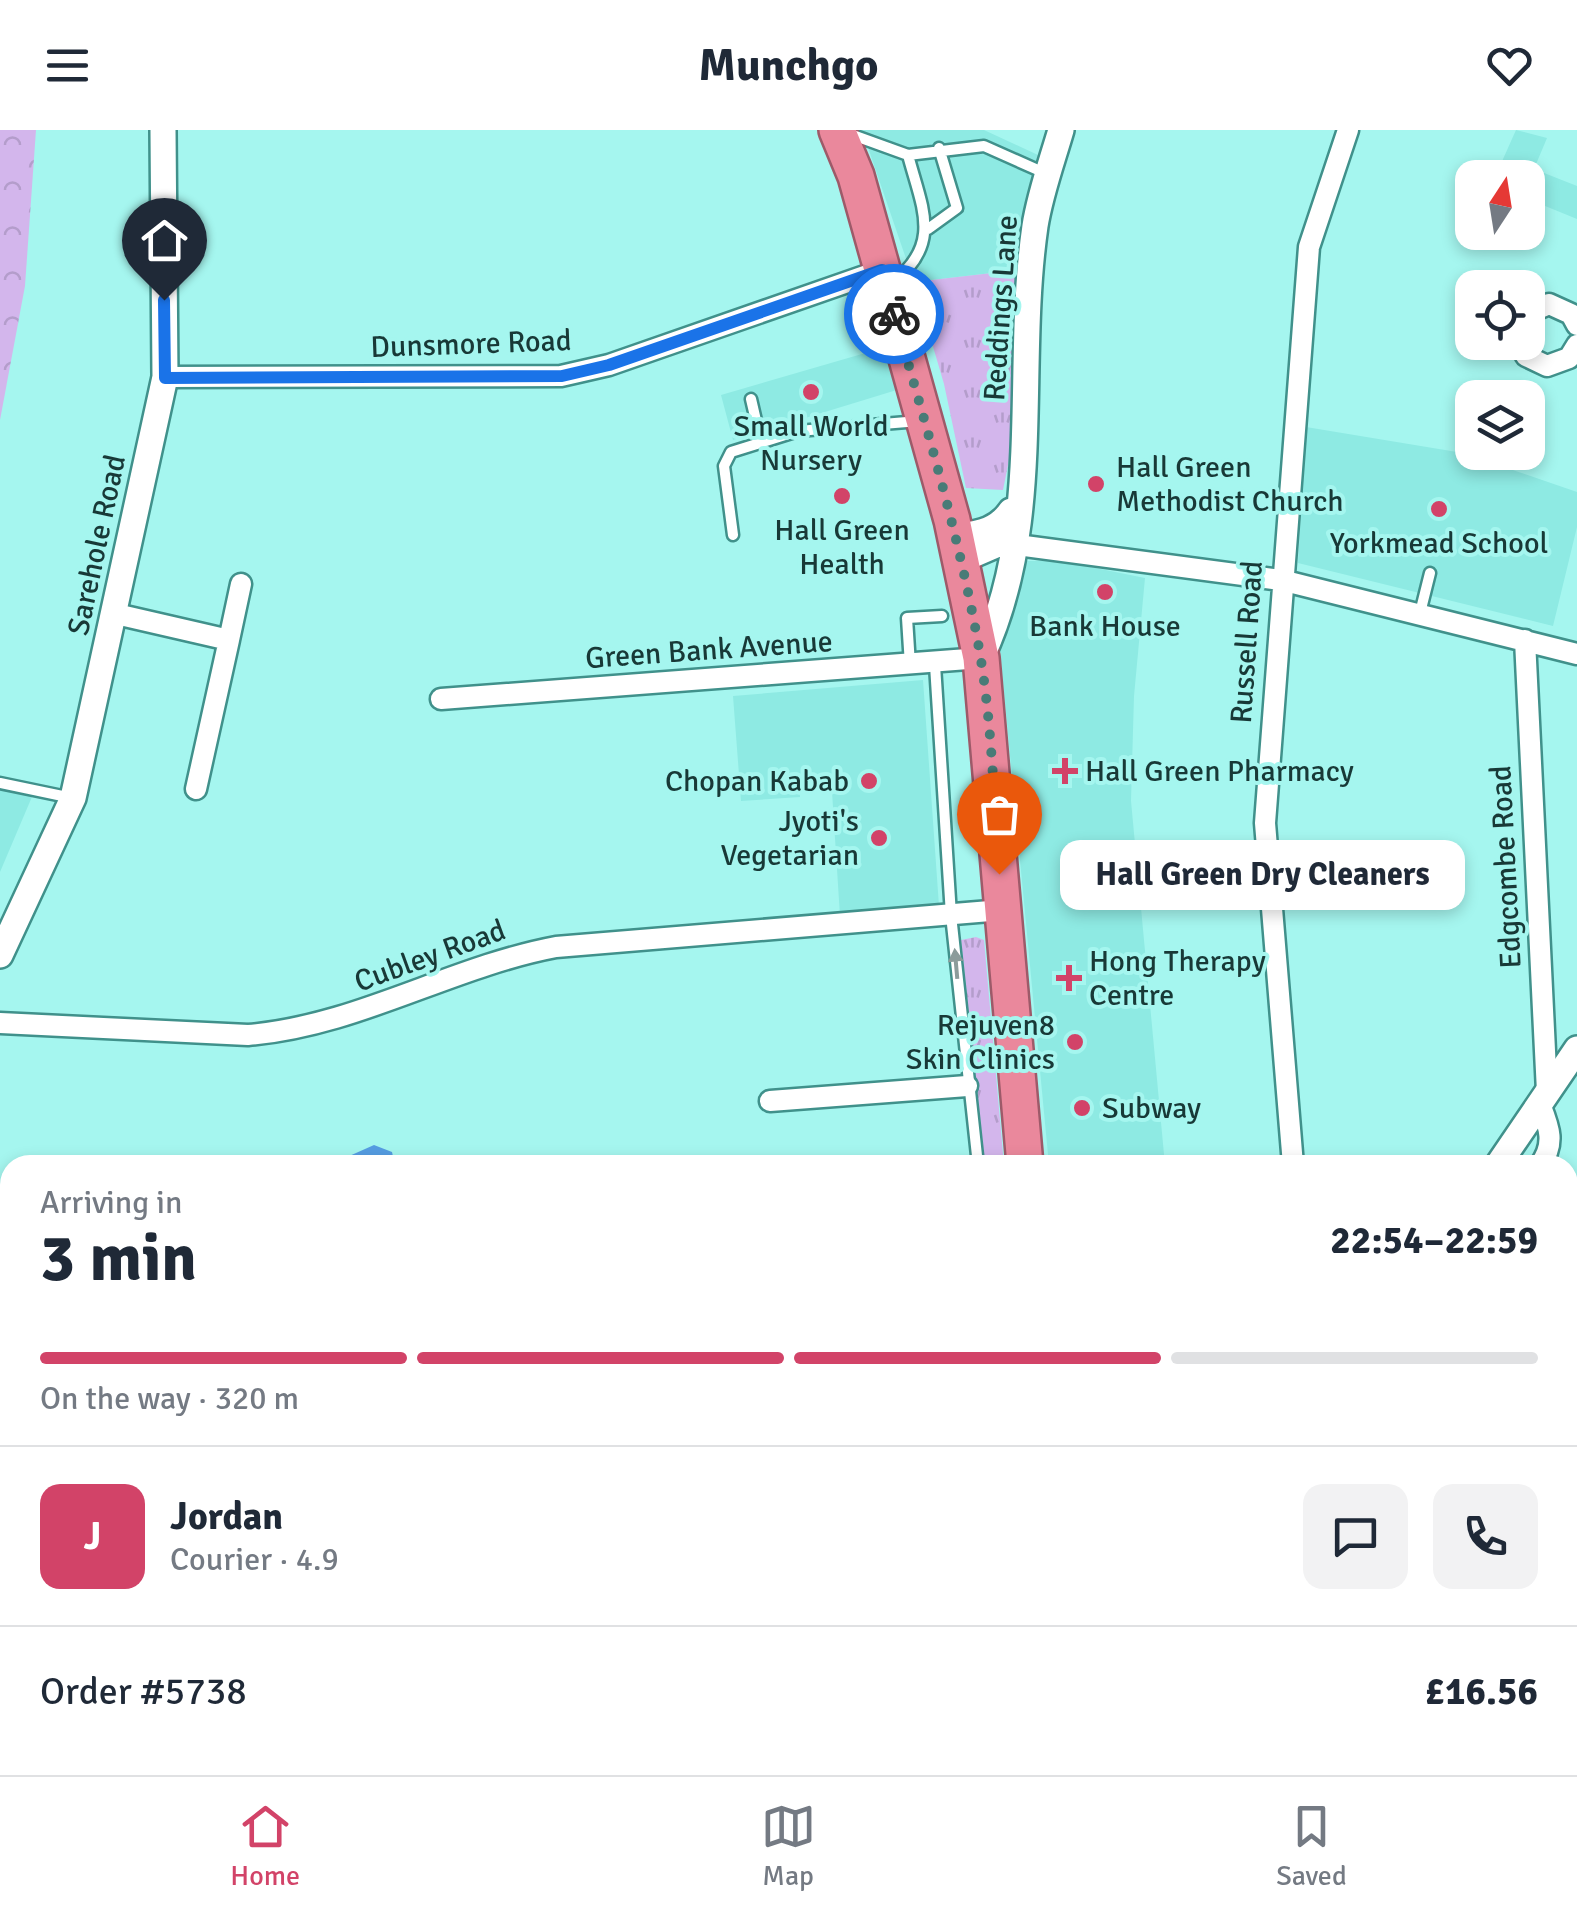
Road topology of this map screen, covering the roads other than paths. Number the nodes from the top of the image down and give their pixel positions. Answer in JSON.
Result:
{"nodes":[{"id":1,"x":163,"y":130,"type":"edge"},
{"id":2,"x":838,"y":130,"type":"edge"},
{"id":3,"x":1061,"y":130,"type":"edge"},
{"id":4,"x":1348,"y":130,"type":"edge"},
{"id":5,"x":939,"y":148,"type":"junction"},
{"id":6,"x":908,"y":155,"type":"junction"},
{"id":7,"x":1048,"y":175,"type":"junction"},
{"id":8,"x":928,"y":229,"type":"junction"},
{"id":9,"x":884,"y":279,"type":"junction"},
{"id":10,"x":1545,"y":306,"type":"edge"},
{"id":11,"x":1577,"y":325,"type":"edge"},
{"id":12,"x":1577,"y":348,"type":"edge"},
{"id":13,"x":1534,"y":360,"type":"edge"},
{"id":14,"x":165,"y":378,"type":"junction"},
{"id":15,"x":751,"y":399,"type":"dead end"},
{"id":16,"x":924,"y":421,"type":"junction"},
{"id":17,"x":761,"y":442,"type":"junction"},
{"id":18,"x":733,"y":535,"type":"dead end"},
{"id":19,"x":1005,"y":538,"type":"junction"},
{"id":20,"x":959,"y":548,"type":"junction"},
{"id":21,"x":1430,"y":573,"type":"dead end"},
{"id":22,"x":1281,"y":580,"type":"junction"},
{"id":23,"x":241,"y":584,"type":"dead end"},
{"id":24,"x":1420,"y":613,"type":"junction"},
{"id":25,"x":116,"y":614,"type":"junction"},
{"id":26,"x":942,"y":616,"type":"dead end"},
{"id":27,"x":229,"y":640,"type":"junction"},
{"id":28,"x":1525,"y":640,"type":"junction"},
{"id":29,"x":1577,"y":654,"type":"edge"},
{"id":30,"x":981,"y":658,"type":"junction"},
{"id":31,"x":934,"y":664,"type":"junction"},
{"id":32,"x":910,"y":666,"type":"junction"},
{"id":33,"x":441,"y":699,"type":"dead end"},
{"id":34,"x":0,"y":783,"type":"edge"},
{"id":35,"x":196,"y":788,"type":"dead end"},
{"id":36,"x":73,"y":798,"type":"junction"},
{"id":37,"x":1002,"y":910,"type":"junction"},
{"id":38,"x":951,"y":914,"type":"junction"},
{"id":39,"x":0,"y":955,"type":"edge"},
{"id":40,"x":0,"y":1023,"type":"edge"},
{"id":41,"x":1577,"y":1049,"type":"edge"},
{"id":42,"x":967,"y":1086,"type":"junction"},
{"id":43,"x":1543,"y":1098,"type":"junction"},
{"id":44,"x":770,"y":1101,"type":"dead end"},
{"id":45,"x":977,"y":1155,"type":"edge"},
{"id":46,"x":1024,"y":1155,"type":"edge"},
{"id":47,"x":1292,"y":1155,"type":"edge"},
{"id":48,"x":1505,"y":1155,"type":"edge"},
{"id":49,"x":1546,"y":1155,"type":"edge"}],
"edges":[{"from":1,"to":14,"type":"street","name":"Sarehole Road"},
{"from":2,"to":6,"type":"lane"},
{"from":2,"to":9,"type":"highway"},
{"from":3,"to":7,"type":"street","name":"Reddings Lane"},
{"from":4,"to":22,"type":"street","name":"Russell Road"},
{"from":5,"to":6,"type":"lane"},
{"from":5,"to":7,"type":"lane"},
{"from":5,"to":8,"type":"lane"},
{"from":6,"to":8,"type":"lane"},
{"from":7,"to":19,"type":"street","name":"Reddings Lane"},
{"from":8,"to":9,"type":"lane"},
{"from":9,"to":14,"type":"street","name":"Dunsmore Road"},
{"from":9,"to":16,"type":"highway"},
{"from":10,"to":11,"type":"street"},
{"from":12,"to":13,"type":"street"},
{"from":14,"to":25,"type":"street","name":"Sarehole Road"},
{"from":15,"to":17,"type":"lane"},
{"from":16,"to":17,"type":"lane"},
{"from":16,"to":20,"type":"highway"},
{"from":17,"to":18,"type":"lane"},
{"from":19,"to":20,"type":"street"},
{"from":19,"to":22,"type":"street"},
{"from":19,"to":30,"type":"street","name":"Reddings Lane"},
{"from":20,"to":30,"type":"highway"},
{"from":21,"to":24,"type":"lane"},
{"from":22,"to":24,"type":"street"},
{"from":22,"to":47,"type":"street","name":"Russell Road"},
{"from":23,"to":27,"type":"street"},
{"from":24,"to":28,"type":"street"},
{"from":25,"to":27,"type":"street"},
{"from":25,"to":36,"type":"street","name":"Sarehole Road"},
{"from":26,"to":32,"type":"lane"},
{"from":27,"to":35,"type":"street"},
{"from":28,"to":29,"type":"street"},
{"from":28,"to":43,"type":"street","name":"Edgcombe Road"},
{"from":30,"to":31,"type":"street","name":"Green Bank Avenue"},
{"from":30,"to":37,"type":"highway"},
{"from":31,"to":32,"type":"street","name":"Green Bank Avenue"},
{"from":31,"to":38,"type":"lane"},
{"from":32,"to":33,"type":"street","name":"Green Bank Avenue"},
{"from":34,"to":36,"type":"lane"},
{"from":36,"to":39,"type":"street","name":"Sarehole Road"},
{"from":37,"to":38,"type":"street","name":"Cubley Road"},
{"from":37,"to":46,"type":"highway"},
{"from":38,"to":40,"type":"street","name":"Cubley Road"},
{"from":42,"to":38,"type":"lane","one_way":true},
{"from":41,"to":43,"type":"street"},
{"from":42,"to":44,"type":"street"},
{"from":42,"to":45,"type":"lane"},
{"from":43,"to":48,"type":"street"},
{"from":43,"to":49,"type":"street","name":"Edgcombe Road"}]}
